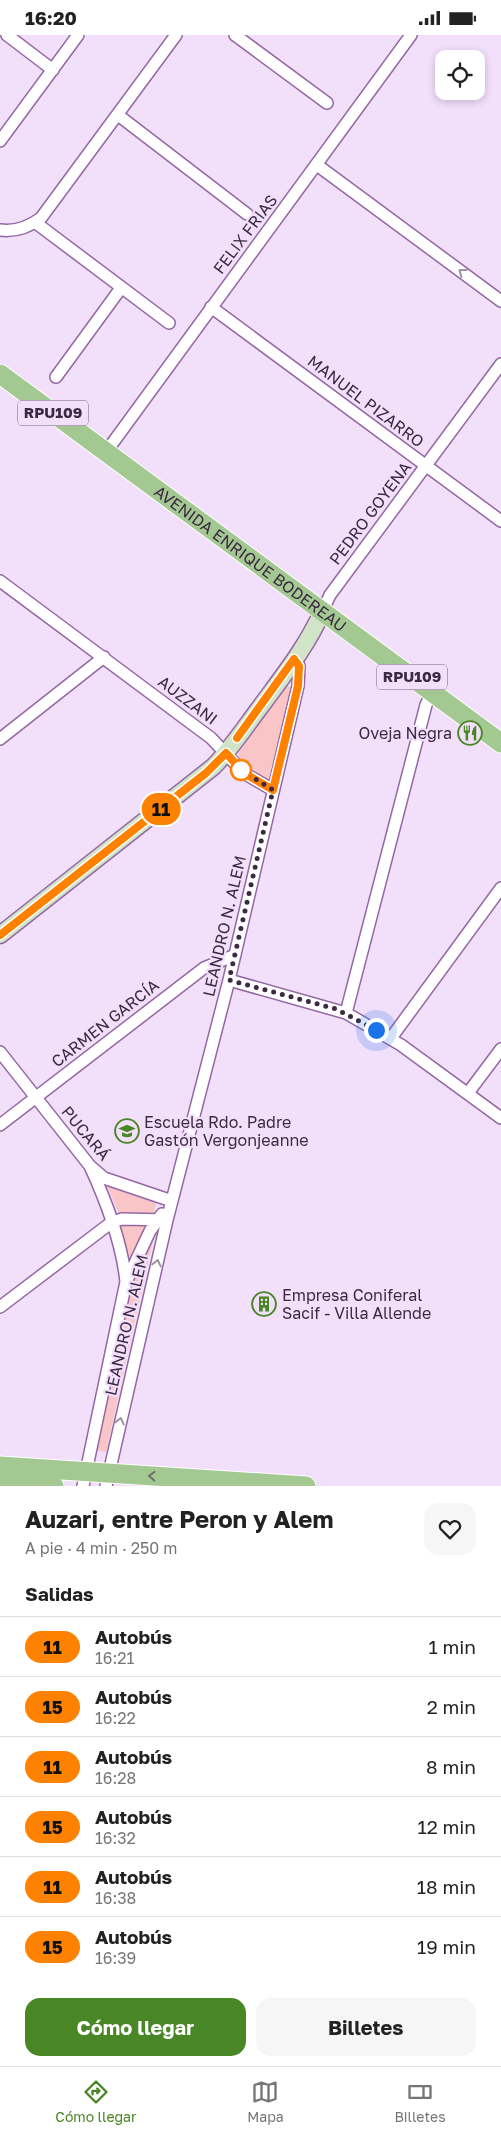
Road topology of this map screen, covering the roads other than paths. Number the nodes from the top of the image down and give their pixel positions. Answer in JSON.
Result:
{"nodes":[{"id":1,"x":7,"y":35,"type":"edge"},
{"id":2,"x":78,"y":35,"type":"edge"},
{"id":3,"x":176,"y":35,"type":"edge"},
{"id":4,"x":235,"y":35,"type":"edge"},
{"id":5,"x":411,"y":35,"type":"edge"},
{"id":6,"x":53,"y":70,"type":"junction"},
{"id":7,"x":327,"y":103,"type":"dead end"},
{"id":8,"x":118,"y":115,"type":"junction"},
{"id":9,"x":0,"y":141,"type":"edge"},
{"id":10,"x":318,"y":165,"type":"junction"},
{"id":11,"x":248,"y":214,"type":"dead end"},
{"id":12,"x":36,"y":223,"type":"junction"},
{"id":13,"x":0,"y":230,"type":"edge"},
{"id":14,"x":121,"y":288,"type":"junction"},
{"id":15,"x":501,"y":301,"type":"edge"},
{"id":16,"x":211,"y":307,"type":"junction"},
{"id":17,"x":169,"y":323,"type":"dead end"},
{"id":18,"x":501,"y":364,"type":"edge"},
{"id":19,"x":0,"y":374,"type":"edge"},
{"id":20,"x":56,"y":377,"type":"dead end"},
{"id":21,"x":106,"y":453,"type":"junction"},
{"id":22,"x":426,"y":466,"type":"junction"},
{"id":23,"x":501,"y":521,"type":"edge"},
{"id":24,"x":0,"y":581,"type":"edge"},
{"id":25,"x":322,"y":612,"type":"junction"},
{"id":26,"x":104,"y":657,"type":"junction"},
{"id":27,"x":294,"y":659,"type":"junction"},
{"id":28,"x":432,"y":692,"type":"junction"},
{"id":29,"x":0,"y":739,"type":"edge"},
{"id":30,"x":501,"y":743,"type":"edge"},
{"id":31,"x":226,"y":753,"type":"junction"},
{"id":32,"x":273,"y":790,"type":"junction"},
{"id":33,"x":501,"y":888,"type":"edge"},
{"id":34,"x":0,"y":935,"type":"edge"},
{"id":35,"x":235,"y":955,"type":"junction"},
{"id":36,"x":229,"y":980,"type":"junction"},
{"id":37,"x":346,"y":1013,"type":"junction"},
{"id":38,"x":391,"y":1038,"type":"junction"},
{"id":39,"x":501,"y":1049,"type":"edge"},
{"id":40,"x":0,"y":1052,"type":"edge"},
{"id":41,"x":468,"y":1093,"type":"junction"},
{"id":42,"x":35,"y":1097,"type":"junction"},
{"id":43,"x":501,"y":1118,"type":"edge"},
{"id":44,"x":0,"y":1125,"type":"edge"},
{"id":45,"x":90,"y":1166,"type":"junction"},
{"id":46,"x":172,"y":1201,"type":"junction"},
{"id":47,"x":163,"y":1219,"type":"junction"},
{"id":48,"x":112,"y":1222,"type":"junction"},
{"id":49,"x":126,"y":1282,"type":"junction"},
{"id":50,"x":0,"y":1307,"type":"edge"},
{"id":51,"x":90,"y":1454,"type":"junction"},
{"id":52,"x":0,"y":1466,"type":"edge"},
{"id":53,"x":108,"y":1473,"type":"edge"},
{"id":54,"x":85,"y":1479,"type":"edge"},
{"id":55,"x":0,"y":1482,"type":"edge"},
{"id":56,"x":54,"y":1486,"type":"edge"},
{"id":57,"x":306,"y":1486,"type":"edge"}],
"edges":[{"from":1,"to":6,"type":"street"},
{"from":2,"to":6,"type":"street"},
{"from":3,"to":8,"type":"street"},
{"from":4,"to":7,"type":"street"},
{"from":5,"to":10,"type":"street","name":"FELIX FRIAS"},
{"from":6,"to":9,"type":"street"},
{"from":8,"to":11,"type":"street"},
{"from":8,"to":12,"type":"street"},
{"from":15,"to":10,"type":"street","one_way":true},
{"from":10,"to":16,"type":"street","name":"FELIX FRIAS"},
{"from":12,"to":13,"type":"street"},
{"from":12,"to":14,"type":"street"},
{"from":14,"to":17,"type":"street"},
{"from":14,"to":20,"type":"street"},
{"from":16,"to":21,"type":"street","name":"FELIX FRIAS"},
{"from":16,"to":22,"type":"street","name":"MANUEL PIZARRO"},
{"from":18,"to":22,"type":"street","name":"PEDRO GOYENA"},
{"from":19,"to":21,"type":"main road","name":"AVENIDA ENRIQUE BODEREAU","number":"RPU109"},
{"from":21,"to":25,"type":"main road","name":"AVENIDA ENRIQUE BODEREAU","number":"RPU109"},
{"from":22,"to":23,"type":"street","name":"MANUEL PIZARRO"},
{"from":22,"to":25,"type":"street","name":"PEDRO GOYENA"},
{"from":24,"to":26,"type":"street","name":"AUZZANI"},
{"from":25,"to":27,"type":"main road"},
{"from":25,"to":28,"type":"main road","name":"AVENIDA ENRIQUE BODEREAU","number":"RPU109"},
{"from":26,"to":29,"type":"street"},
{"from":26,"to":31,"type":"street","name":"AUZZANI"},
{"from":27,"to":31,"type":"main road"},
{"from":27,"to":32,"type":"street","name":"LEANDRO N. ALEM"},
{"from":28,"to":30,"type":"main road","name":"AVENIDA ENRIQUE BODEREAU","number":"RPU109"},
{"from":28,"to":37,"type":"street"},
{"from":31,"to":32,"type":"street","name":"AUZZANI"},
{"from":31,"to":34,"type":"main road"},
{"from":32,"to":35,"type":"street","name":"LEANDRO N. ALEM"},
{"from":33,"to":38,"type":"street"},
{"from":35,"to":36,"type":"street","name":"LEANDRO N. ALEM"},
{"from":35,"to":42,"type":"street","name":"CARMEN GARCÍA"},
{"from":36,"to":37,"type":"street"},
{"from":36,"to":46,"type":"street","name":"LEANDRO N. ALEM"},
{"from":37,"to":38,"type":"street"},
{"from":38,"to":41,"type":"street"},
{"from":39,"to":41,"type":"street"},
{"from":40,"to":42,"type":"street","name":"PUCARÁ"},
{"from":41,"to":43,"type":"street"},
{"from":42,"to":44,"type":"street","name":"CARMEN GARCÍA"},
{"from":42,"to":45,"type":"street","name":"PUCARÁ"},
{"from":45,"to":46,"type":"street","name":"PUCARÁ"},
{"from":45,"to":48,"type":"street","name":"LEANDRO N. ALEM"},
{"from":46,"to":47,"type":"street","name":"LEANDRO N. ALEM"},
{"from":47,"to":48,"type":"street"},
{"from":47,"to":49,"type":"street","name":"LEANDRO N. ALEM"},
{"from":53,"to":47,"type":"street","name":"LEANDRO N. ALEM","one_way":true},
{"from":48,"to":49,"type":"street","name":"LEANDRO N. ALEM"},
{"from":48,"to":50,"type":"street"},
{"from":49,"to":51,"type":"street","name":"LEANDRO N. ALEM"},
{"from":51,"to":53,"type":"street"},
{"from":51,"to":54,"type":"street","name":"LEANDRO N. ALEM"},
{"from":52,"to":54,"type":"main road"},
{"from":53,"to":54,"type":"main road"},
{"from":57,"to":53,"type":"main road","one_way":true},
{"from":55,"to":56,"type":"main road"}]}
